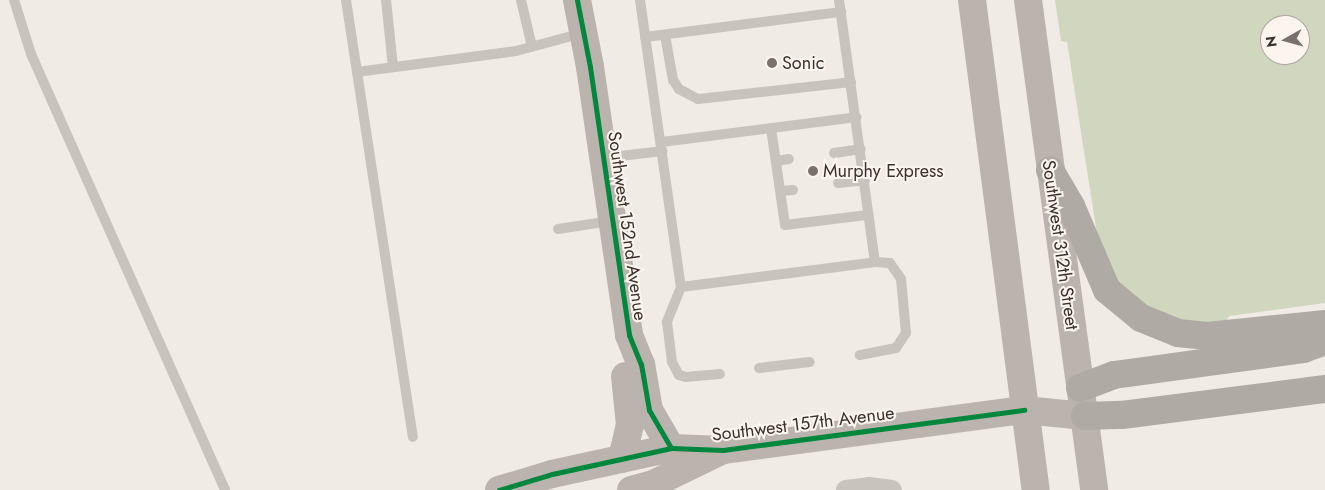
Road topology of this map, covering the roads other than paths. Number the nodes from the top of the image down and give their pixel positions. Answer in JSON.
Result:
{"nodes":[{"id":1,"x":14,"y":0,"type":"edge"},
{"id":2,"x":346,"y":0,"type":"edge"},
{"id":3,"x":386,"y":0,"type":"edge"},
{"id":4,"x":521,"y":0,"type":"edge"},
{"id":5,"x":578,"y":0,"type":"edge"},
{"id":6,"x":640,"y":0,"type":"edge"},
{"id":7,"x":839,"y":0,"type":"edge"},
{"id":8,"x":972,"y":0,"type":"edge"},
{"id":9,"x":1028,"y":0,"type":"edge"},
{"id":10,"x":841,"y":12,"type":"junction"},
{"id":11,"x":584,"y":33,"type":"junction"},
{"id":12,"x":665,"y":35,"type":"junction"},
{"id":13,"x":645,"y":38,"type":"junction"},
{"id":14,"x":532,"y":47,"type":"junction"},
{"id":15,"x":393,"y":67,"type":"junction"},
{"id":16,"x":357,"y":72,"type":"junction"},
{"id":17,"x":851,"y":82,"type":"junction"},
{"id":18,"x":856,"y":117,"type":"junction"},
{"id":19,"x":771,"y":128,"type":"junction"},
{"id":20,"x":662,"y":146,"type":"junction"},
{"id":21,"x":861,"y":149,"type":"junction"},
{"id":22,"x":834,"y":153,"type":"dead end"},
{"id":23,"x":603,"y":158,"type":"junction"},
{"id":24,"x":789,"y":159,"type":"dead end"},
{"id":25,"x":776,"y":161,"type":"junction"},
{"id":26,"x":1050,"y":170,"type":"junction"},
{"id":27,"x":865,"y":180,"type":"junction"},
{"id":28,"x":838,"y":184,"type":"dead end"},
{"id":29,"x":793,"y":190,"type":"dead end"},
{"id":30,"x":781,"y":192,"type":"junction"},
{"id":31,"x":868,"y":215,"type":"junction"},
{"id":32,"x":612,"y":220,"type":"junction"},
{"id":33,"x":558,"y":229,"type":"dead end"},
{"id":34,"x":875,"y":262,"type":"junction"},
{"id":35,"x":681,"y":287,"type":"junction"},
{"id":36,"x":1325,"y":324,"type":"edge"},
{"id":37,"x":628,"y":335,"type":"junction"},
{"id":38,"x":1325,"y":341,"type":"edge"},
{"id":39,"x":860,"y":355,"type":"dead end"},
{"id":40,"x":810,"y":362,"type":"dead end"},
{"id":41,"x":759,"y":368,"type":"dead end"},
{"id":42,"x":720,"y":374,"type":"dead end"},
{"id":43,"x":1080,"y":388,"type":"junction"},
{"id":44,"x":1325,"y":389,"type":"edge"},
{"id":45,"x":1024,"y":410,"type":"junction"},
{"id":46,"x":1085,"y":416,"type":"junction"},
{"id":47,"x":413,"y":437,"type":"dead end"},
{"id":48,"x":671,"y":448,"type":"junction"},
{"id":49,"x":723,"y":450,"type":"junction"},
{"id":50,"x":622,"y":459,"type":"junction"},
{"id":51,"x":225,"y":490,"type":"edge"},
{"id":52,"x":499,"y":490,"type":"edge"},
{"id":53,"x":631,"y":490,"type":"edge"},
{"id":54,"x":846,"y":490,"type":"edge"},
{"id":55,"x":892,"y":490,"type":"edge"},
{"id":56,"x":1036,"y":490,"type":"edge"},
{"id":57,"x":1094,"y":490,"type":"edge"}],
"edges":[{"from":1,"to":51,"type":"lane"},
{"from":2,"to":16,"type":"lane"},
{"from":3,"to":15,"type":"lane"},
{"from":4,"to":14,"type":"lane"},
{"from":5,"to":11,"type":"street","name":"Southwest 152nd Avenue"},
{"from":6,"to":13,"type":"lane"},
{"from":7,"to":10,"type":"lane"},
{"from":8,"to":45,"type":"street"},
{"from":9,"to":26,"type":"street","name":"Southwest 312th Street"},
{"from":10,"to":12,"type":"lane"},
{"from":10,"to":17,"type":"lane"},
{"from":11,"to":14,"type":"lane"},
{"from":11,"to":23,"type":"street","name":"Southwest 152nd Avenue"},
{"from":12,"to":13,"type":"lane"},
{"from":12,"to":17,"type":"lane"},
{"from":13,"to":20,"type":"lane"},
{"from":14,"to":15,"type":"lane"},
{"from":15,"to":16,"type":"lane"},
{"from":16,"to":47,"type":"lane"},
{"from":17,"to":18,"type":"lane"},
{"from":18,"to":19,"type":"lane"},
{"from":18,"to":21,"type":"lane"},
{"from":19,"to":20,"type":"lane"},
{"from":19,"to":25,"type":"lane"},
{"from":20,"to":23,"type":"lane"},
{"from":20,"to":35,"type":"lane"},
{"from":21,"to":22,"type":"lane"},
{"from":21,"to":27,"type":"lane"},
{"from":23,"to":32,"type":"street","name":"Southwest 152nd Avenue"},
{"from":24,"to":25,"type":"lane"},
{"from":25,"to":30,"type":"lane"},
{"from":26,"to":36,"type":"highway"},
{"from":26,"to":43,"type":"street","name":"Southwest 312th Street"},
{"from":27,"to":28,"type":"lane"},
{"from":27,"to":31,"type":"lane"},
{"from":29,"to":30,"type":"lane"},
{"from":30,"to":31,"type":"lane"},
{"from":31,"to":34,"type":"lane"},
{"from":32,"to":33,"type":"lane"},
{"from":32,"to":37,"type":"street","name":"Southwest 152nd Avenue"},
{"from":34,"to":35,"type":"lane"},
{"from":34,"to":39,"type":"lane"},
{"from":35,"to":42,"type":"lane"},
{"from":37,"to":48,"type":"street","name":"Southwest 152nd Avenue"},
{"from":37,"to":50,"type":"street","name":"Southwest 152nd Avenue"},
{"from":38,"to":43,"type":"highway"},
{"from":40,"to":41,"type":"lane"},
{"from":43,"to":45,"type":"street","name":"Southwest 157th Avenue"},
{"from":43,"to":46,"type":"street","name":"Southwest 312th Street"},
{"from":44,"to":46,"type":"highway"},
{"from":45,"to":46,"type":"street","name":"Southwest 157th Avenue"},
{"from":45,"to":49,"type":"street","name":"Southwest 157th Avenue"},
{"from":45,"to":56,"type":"street"},
{"from":46,"to":57,"type":"street","name":"Southwest 312th Street"},
{"from":48,"to":49,"type":"street","name":"Southwest 157th Avenue"},
{"from":48,"to":50,"type":"street","name":"Southwest 157th Avenue"},
{"from":49,"to":53,"type":"street","name":"Southwest 157th Avenue"},
{"from":50,"to":52,"type":"street","name":"Southwest 157th Avenue"},
{"from":54,"to":55,"type":"street"}]}
